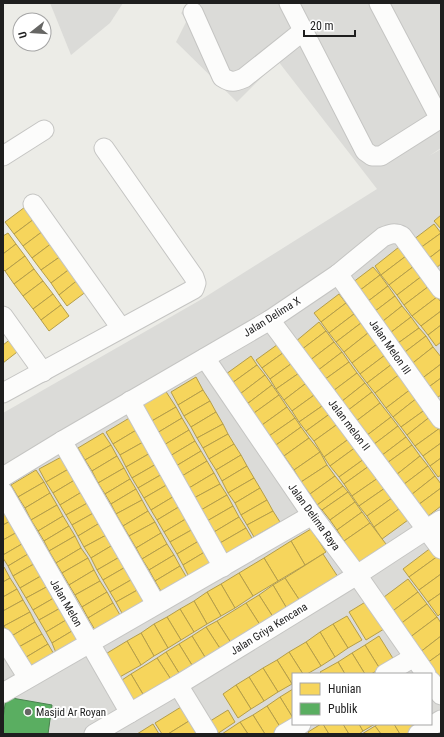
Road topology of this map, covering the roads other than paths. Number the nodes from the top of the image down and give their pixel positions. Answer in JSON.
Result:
{"nodes":[{"id":1,"x":289,"y":3,"type":"edge"},
{"id":2,"x":379,"y":3,"type":"edge"},
{"id":3,"x":193,"y":12,"type":"dead end"},
{"id":4,"x":304,"y":31,"type":"junction"},
{"id":5,"x":440,"y":119,"type":"edge"},
{"id":6,"x":44,"y":130,"type":"dead end"},
{"id":7,"x":104,"y":148,"type":"dead end"},
{"id":8,"x":3,"y":156,"type":"edge"},
{"id":9,"x":34,"y":204,"type":"dead end"},
{"id":10,"x":338,"y":274,"type":"junction"},
{"id":11,"x":441,"y":289,"type":"edge"},
{"id":12,"x":3,"y":316,"type":"edge"},
{"id":13,"x":270,"y":320,"type":"junction"},
{"id":14,"x":120,"y":328,"type":"junction"},
{"id":15,"x":205,"y":358,"type":"junction"},
{"id":16,"x":43,"y":372,"type":"junction"},
{"id":17,"x":3,"y":393,"type":"edge"},
{"id":18,"x":130,"y":401,"type":"junction"},
{"id":19,"x":441,"y":419,"type":"edge"},
{"id":20,"x":62,"y":441,"type":"junction"},
{"id":21,"x":3,"y":476,"type":"edge"},
{"id":22,"x":3,"y":492,"type":"edge"},
{"id":23,"x":312,"y":515,"type":"junction"},
{"id":24,"x":434,"y":525,"type":"edge"},
{"id":25,"x":441,"y":549,"type":"edge"},
{"id":26,"x":223,"y":567,"type":"junction"},
{"id":27,"x":357,"y":575,"type":"junction"},
{"id":28,"x":156,"y":604,"type":"junction"},
{"id":29,"x":3,"y":638,"type":"edge"},
{"id":30,"x":89,"y":643,"type":"junction"},
{"id":31,"x":414,"y":657,"type":"junction"},
{"id":32,"x":387,"y":673,"type":"edge"},
{"id":33,"x":425,"y":673,"type":"edge"},
{"id":34,"x":28,"y":678,"type":"junction"},
{"id":35,"x":432,"y":682,"type":"edge"},
{"id":36,"x":178,"y":685,"type":"junction"},
{"id":37,"x":3,"y":692,"type":"edge"},
{"id":38,"x":441,"y":695,"type":"edge"},
{"id":39,"x":130,"y":713,"type":"junction"},
{"id":40,"x":441,"y":720,"type":"edge"},
{"id":41,"x":299,"y":725,"type":"edge"},
{"id":42,"x":117,"y":728,"type":"edge"},
{"id":43,"x":94,"y":734,"type":"edge"},
{"id":44,"x":208,"y":734,"type":"edge"},
{"id":45,"x":284,"y":734,"type":"edge"},
{"id":46,"x":418,"y":734,"type":"edge"}],
"edges":[{"from":1,"to":4,"type":"street"},
{"from":2,"to":5,"type":"street"},
{"from":3,"to":4,"type":"street"},
{"from":4,"to":5,"type":"street"},
{"from":6,"to":8,"type":"street"},
{"from":7,"to":14,"type":"street"},
{"from":9,"to":14,"type":"street"},
{"from":10,"to":11,"type":"street","name":"Jalan Delima X"},
{"from":10,"to":13,"type":"street","name":"Jalan Delima X"},
{"from":10,"to":19,"type":"street","name":"Jalan Melon III"},
{"from":12,"to":16,"type":"street"},
{"from":13,"to":15,"type":"street","name":"Jalan Delima X"},
{"from":13,"to":24,"type":"street","name":"Jalan melon II"},
{"from":14,"to":16,"type":"street"},
{"from":15,"to":18,"type":"street","name":"Jalan Delima X"},
{"from":15,"to":23,"type":"street","name":"Jalan Delima Raya"},
{"from":16,"to":17,"type":"street"},
{"from":18,"to":20,"type":"street","name":"Jalan Delima X"},
{"from":18,"to":26,"type":"street"},
{"from":20,"to":21,"type":"street","name":"Jalan Delima X"},
{"from":20,"to":28,"type":"street"},
{"from":22,"to":30,"type":"street","name":"Jalan Melon"},
{"from":23,"to":26,"type":"street"},
{"from":23,"to":27,"type":"street","name":"Jalan Delima Raya"},
{"from":24,"to":25,"type":"street","name":"Jalan melon II"},
{"from":24,"to":27,"type":"street","name":"Jalan Griya Kencana"},
{"from":26,"to":28,"type":"street"},
{"from":27,"to":31,"type":"street","name":"Jalan Delima Raya"},
{"from":27,"to":36,"type":"street","name":"Jalan Griya Kencana"},
{"from":28,"to":30,"type":"street"},
{"from":29,"to":34,"type":"street"},
{"from":30,"to":34,"type":"street"},
{"from":30,"to":39,"type":"street","name":"Jalan Melon"},
{"from":31,"to":32,"type":"street"},
{"from":31,"to":33,"type":"street","name":"Jalan Delima Raya"},
{"from":34,"to":37,"type":"street"},
{"from":35,"to":38,"type":"street"},
{"from":36,"to":39,"type":"street","name":"Jalan Griya Kencana"},
{"from":36,"to":44,"type":"street"},
{"from":39,"to":42,"type":"street","name":"Jalan Griya Kencana"},
{"from":40,"to":46,"type":"street"},
{"from":41,"to":45,"type":"street"},
{"from":42,"to":43,"type":"street","name":"Jalan Griya Kencana"}]}
